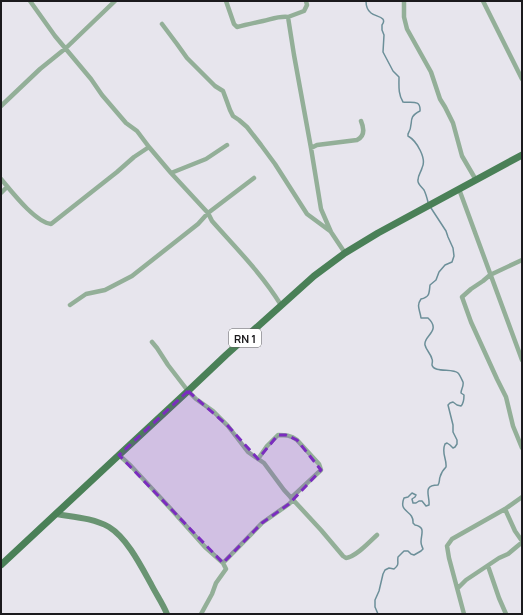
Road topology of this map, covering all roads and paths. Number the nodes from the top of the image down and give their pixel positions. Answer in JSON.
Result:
{"nodes":[{"id":1,"x":30,"y":1,"type":"edge"},
{"id":2,"x":115,"y":1,"type":"edge"},
{"id":3,"x":226,"y":1,"type":"edge"},
{"id":4,"x":306,"y":1,"type":"edge"},
{"id":5,"x":404,"y":1,"type":"edge"},
{"id":6,"x":483,"y":1,"type":"edge"},
{"id":7,"x":288,"y":17,"type":"junction"},
{"id":8,"x":162,"y":24,"type":"dead end"},
{"id":9,"x":66,"y":48,"type":"junction"},
{"id":10,"x":522,"y":79,"type":"edge"},
{"id":11,"x":1,"y":106,"type":"edge"},
{"id":12,"x":361,"y":121,"type":"dead end"},
{"id":13,"x":227,"y":144,"type":"dead end"},
{"id":14,"x":149,"y":147,"type":"junction"},
{"id":15,"x":311,"y":148,"type":"junction"},
{"id":16,"x":522,"y":155,"type":"edge"},
{"id":17,"x":172,"y":173,"type":"junction"},
{"id":18,"x":254,"y":178,"type":"dead end"},
{"id":19,"x":1,"y":179,"type":"edge"},
{"id":20,"x":476,"y":180,"type":"junction"},
{"id":21,"x":7,"y":187,"type":"junction"},
{"id":22,"x":459,"y":189,"type":"junction"},
{"id":23,"x":1,"y":193,"type":"edge"},
{"id":24,"x":208,"y":213,"type":"junction"},
{"id":25,"x":331,"y":232,"type":"junction"},
{"id":26,"x":345,"y":253,"type":"junction"},
{"id":27,"x":522,"y":260,"type":"edge"},
{"id":28,"x":490,"y":275,"type":"junction"},
{"id":29,"x":70,"y":305,"type":"dead end"},
{"id":30,"x":281,"y":305,"type":"junction"},
{"id":31,"x":152,"y":342,"type":"dead end"},
{"id":32,"x":520,"y":350,"type":"edge"},
{"id":33,"x":522,"y":360,"type":"edge"},
{"id":34,"x":188,"y":391,"type":"junction"},
{"id":35,"x":522,"y":448,"type":"edge"},
{"id":36,"x":119,"y":454,"type":"junction"},
{"id":37,"x":258,"y":459,"type":"junction"},
{"id":38,"x":522,"y":497,"type":"edge"},
{"id":39,"x":292,"y":499,"type":"junction"},
{"id":40,"x":505,"y":509,"type":"junction"},
{"id":41,"x":56,"y":514,"type":"junction"},
{"id":42,"x":377,"y":535,"type":"dead end"},
{"id":43,"x":522,"y":542,"type":"edge"},
{"id":44,"x":223,"y":563,"type":"junction"},
{"id":45,"x":1,"y":565,"type":"edge"},
{"id":46,"x":488,"y":566,"type":"junction"},
{"id":47,"x":458,"y":588,"type":"junction"},
{"id":48,"x":167,"y":614,"type":"edge"},
{"id":49,"x":201,"y":614,"type":"edge"},
{"id":50,"x":464,"y":614,"type":"edge"},
{"id":51,"x":506,"y":614,"type":"edge"}],
"edges":[{"from":1,"to":9,"type":"street"},
{"from":2,"to":9,"type":"street"},
{"from":3,"to":7,"type":"street"},
{"from":4,"to":7,"type":"street"},
{"from":5,"to":20,"type":"street"},
{"from":6,"to":10,"type":"street"},
{"from":7,"to":15,"type":"street"},
{"from":8,"to":25,"type":"street"},
{"from":9,"to":11,"type":"street"},
{"from":9,"to":14,"type":"street"},
{"from":12,"to":15,"type":"street"},
{"from":13,"to":17,"type":"street"},
{"from":14,"to":17,"type":"street"},
{"from":14,"to":21,"type":"street"},
{"from":15,"to":25,"type":"street"},
{"from":16,"to":20,"type":"main road","number":"RN 1"},
{"from":17,"to":24,"type":"street"},
{"from":18,"to":24,"type":"street"},
{"from":19,"to":21,"type":"street"},
{"from":20,"to":22,"type":"main road","number":"RN 1"},
{"from":21,"to":23,"type":"street"},
{"from":22,"to":26,"type":"main road","number":"RN 1"},
{"from":22,"to":28,"type":"street"},
{"from":24,"to":29,"type":"street"},
{"from":24,"to":30,"type":"street"},
{"from":25,"to":26,"type":"street"},
{"from":26,"to":30,"type":"main road","number":"RN 1"},
{"from":27,"to":28,"type":"street"},
{"from":28,"to":32,"type":"street"},
{"from":28,"to":35,"type":"street"},
{"from":30,"to":34,"type":"main road","number":"RN 1"},
{"from":31,"to":34,"type":"street"},
{"from":32,"to":33,"type":"street"},
{"from":34,"to":36,"type":"main road","number":"RN 1"},
{"from":34,"to":37,"type":"street"},
{"from":36,"to":41,"type":"main road","number":"RN 1"},
{"from":36,"to":44,"type":"street"},
{"from":37,"to":39,"type":"street"},
{"from":37,"to":39,"type":"street"},
{"from":38,"to":40,"type":"street"},
{"from":39,"to":42,"type":"street"},
{"from":39,"to":44,"type":"street"},
{"from":40,"to":43,"type":"street"},
{"from":40,"to":47,"type":"street"},
{"from":41,"to":45,"type":"main road","number":"RN 1"},
{"from":41,"to":48,"type":"street"},
{"from":43,"to":46,"type":"street"},
{"from":44,"to":49,"type":"street"},
{"from":46,"to":47,"type":"street"},
{"from":46,"to":51,"type":"street"},
{"from":47,"to":50,"type":"street"}]}
